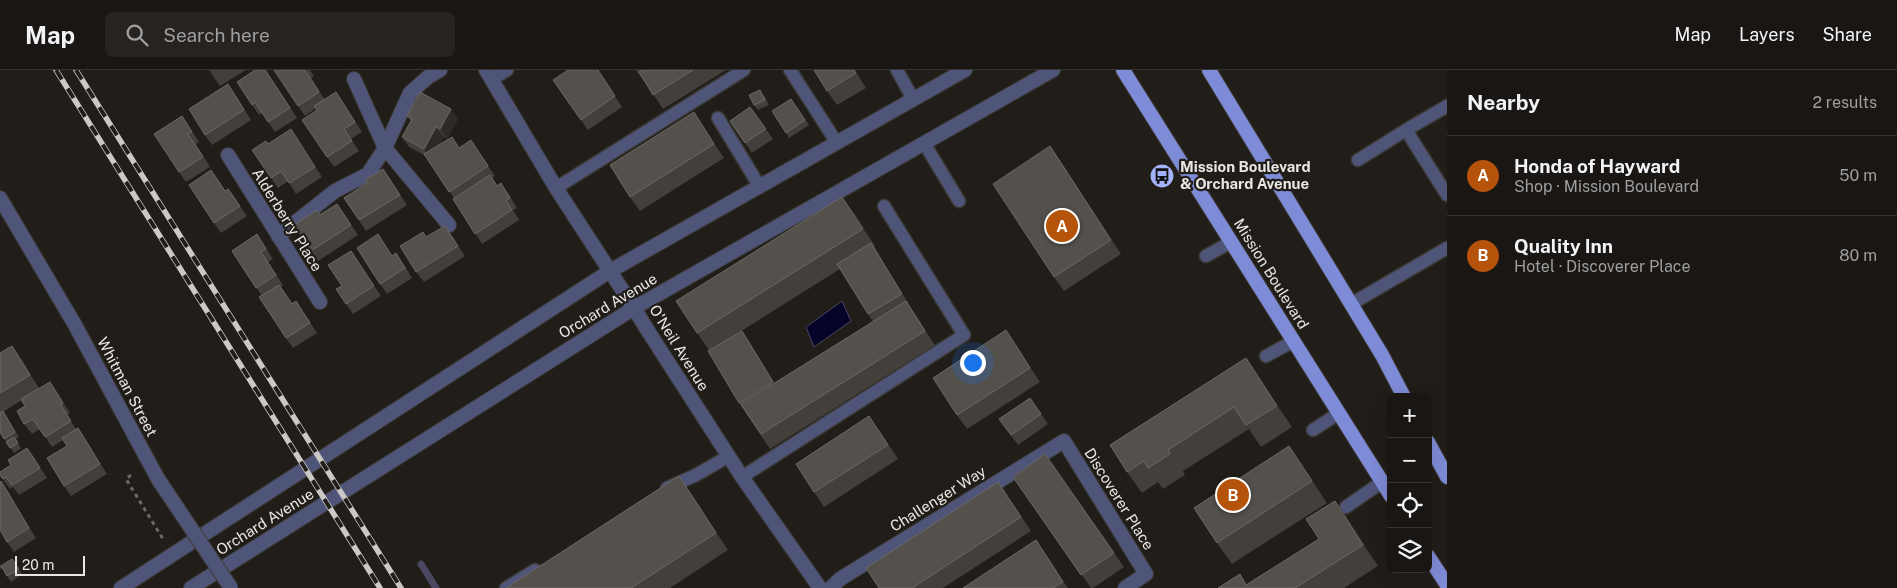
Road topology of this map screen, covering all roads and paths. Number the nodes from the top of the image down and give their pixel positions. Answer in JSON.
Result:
{"nodes":[{"id":1,"x":440,"y":70,"type":"edge"},
{"id":2,"x":507,"y":70,"type":"edge"},
{"id":3,"x":744,"y":70,"type":"edge"},
{"id":4,"x":790,"y":70,"type":"edge"},
{"id":5,"x":897,"y":70,"type":"edge"},
{"id":6,"x":964,"y":70,"type":"edge"},
{"id":7,"x":1053,"y":70,"type":"edge"},
{"id":8,"x":1123,"y":70,"type":"edge"},
{"id":9,"x":1209,"y":70,"type":"edge"},
{"id":10,"x":489,"y":75,"type":"edge"},
{"id":11,"x":354,"y":79,"type":"dead end"},
{"id":12,"x":913,"y":99,"type":"junction"},
{"id":13,"x":1447,"y":106,"type":"edge"},
{"id":14,"x":718,"y":118,"type":"dead end"},
{"id":15,"x":1406,"y":130,"type":"junction"},
{"id":16,"x":836,"y":143,"type":"junction"},
{"id":17,"x":924,"y":143,"type":"junction"},
{"id":18,"x":385,"y":148,"type":"junction"},
{"id":19,"x":228,"y":155,"type":"dead end"},
{"id":20,"x":1358,"y":160,"type":"dead end"},
{"id":21,"x":760,"y":187,"type":"junction"},
{"id":22,"x":556,"y":188,"type":"junction"},
{"id":23,"x":1447,"y":195,"type":"edge"},
{"id":24,"x":0,"y":198,"type":"edge"},
{"id":25,"x":958,"y":201,"type":"dead end"},
{"id":26,"x":884,"y":206,"type":"dead end"},
{"id":27,"x":449,"y":225,"type":"dead end"},
{"id":28,"x":278,"y":236,"type":"junction"},
{"id":29,"x":1231,"y":242,"type":"junction"},
{"id":30,"x":1447,"y":248,"type":"edge"},
{"id":31,"x":1206,"y":256,"type":"dead end"},
{"id":32,"x":610,"y":271,"type":"junction"},
{"id":33,"x":320,"y":302,"type":"dead end"},
{"id":34,"x":1352,"y":304,"type":"junction"},
{"id":35,"x":634,"y":308,"type":"junction"},
{"id":36,"x":1294,"y":341,"type":"junction"},
{"id":37,"x":1266,"y":356,"type":"dead end"},
{"id":38,"x":1402,"y":393,"type":"edge"},
{"id":39,"x":1339,"y":413,"type":"junction"},
{"id":40,"x":1313,"y":430,"type":"dead end"},
{"id":41,"x":1064,"y":441,"type":"joint"},
{"id":42,"x":1432,"y":449,"type":"edge"},
{"id":43,"x":729,"y":456,"type":"junction"},
{"id":44,"x":131,"y":475,"type":"dead end"},
{"id":45,"x":742,"y":477,"type":"junction"},
{"id":46,"x":1447,"y":477,"type":"edge"},
{"id":47,"x":1382,"y":482,"type":"junction"},
{"id":48,"x":1387,"y":490,"type":"edge"},
{"id":49,"x":658,"y":492,"type":"edge"},
{"id":50,"x":1346,"y":507,"type":"dead end"},
{"id":51,"x":172,"y":554,"type":"junction"},
{"id":52,"x":548,"y":561,"type":"edge"},
{"id":53,"x":1432,"y":562,"type":"edge"},
{"id":54,"x":1447,"y":586,"type":"edge"},
{"id":55,"x":122,"y":588,"type":"edge"},
{"id":56,"x":191,"y":588,"type":"edge"},
{"id":57,"x":231,"y":588,"type":"edge"},
{"id":58,"x":506,"y":588,"type":"edge"},
{"id":59,"x":820,"y":588,"type":"edge"},
{"id":60,"x":831,"y":588,"type":"edge"},
{"id":61,"x":1124,"y":588,"type":"edge"}],
"edges":[{"from":1,"to":18,"type":"street"},
{"from":2,"to":10,"type":"lane"},
{"from":3,"to":22,"type":"lane"},
{"from":4,"to":16,"type":"lane"},
{"from":5,"to":12,"type":"lane"},
{"from":6,"to":12,"type":"street","name":"Orchard Avenue"},
{"from":7,"to":17,"type":"street","name":"Orchard Avenue"},
{"from":8,"to":29,"type":"main road","name":"Mission Boulevard"},
{"from":9,"to":34,"type":"main road"},
{"from":10,"to":22,"type":"street","name":"O'Neil Avenue"},
{"from":11,"to":18,"type":"street"},
{"from":12,"to":16,"type":"street","name":"Orchard Avenue"},
{"from":13,"to":15,"type":"lane"},
{"from":14,"to":21,"type":"lane"},
{"from":15,"to":20,"type":"lane"},
{"from":15,"to":23,"type":"lane"},
{"from":16,"to":21,"type":"street","name":"Orchard Avenue"},
{"from":17,"to":25,"type":"lane"},
{"from":17,"to":35,"type":"street","name":"Orchard Avenue"},
{"from":18,"to":27,"type":"street"},
{"from":18,"to":28,"type":"street"},
{"from":19,"to":28,"type":"street","name":"Alderberry Place"},
{"from":21,"to":32,"type":"street","name":"Orchard Avenue"},
{"from":22,"to":32,"type":"street","name":"O'Neil Avenue"},
{"from":24,"to":57,"type":"street","name":"Whitman Street","bridge":true},
{"from":26,"to":45,"type":"lane"},
{"from":28,"to":33,"type":"street","name":"Alderberry Place"},
{"from":29,"to":31,"type":"lane"},
{"from":29,"to":36,"type":"main road","name":"Mission Boulevard"},
{"from":30,"to":34,"type":"lane"},
{"from":32,"to":35,"type":"street","name":"O'Neil Avenue"},
{"from":32,"to":51,"type":"street","name":"Orchard Avenue"},
{"from":34,"to":38,"type":"main road"},
{"from":35,"to":43,"type":"street","name":"O'Neil Avenue"},
{"from":35,"to":56,"type":"street","name":"Orchard Avenue"},
{"from":36,"to":37,"type":"lane"},
{"from":36,"to":39,"type":"main road","name":"Mission Boulevard"},
{"from":39,"to":40,"type":"lane"},
{"from":39,"to":47,"type":"main road","name":"Mission Boulevard"},
{"from":41,"to":60,"type":"street","name":"Challenger Way"},
{"from":41,"to":61,"type":"street","name":"Discoverer Place"},
{"from":42,"to":46,"type":"main road"},
{"from":43,"to":45,"type":"street","name":"O'Neil Avenue"},
{"from":43,"to":49,"type":"lane"},
{"from":44,"to":51,"type":"path"},
{"from":45,"to":59,"type":"street","name":"O'Neil Avenue"},
{"from":47,"to":48,"type":"main road","name":"Mission Boulevard"},
{"from":47,"to":50,"type":"lane"},
{"from":51,"to":55,"type":"street","name":"Orchard Avenue"},
{"from":52,"to":58,"type":"lane"},
{"from":53,"to":54,"type":"main road"}]}
